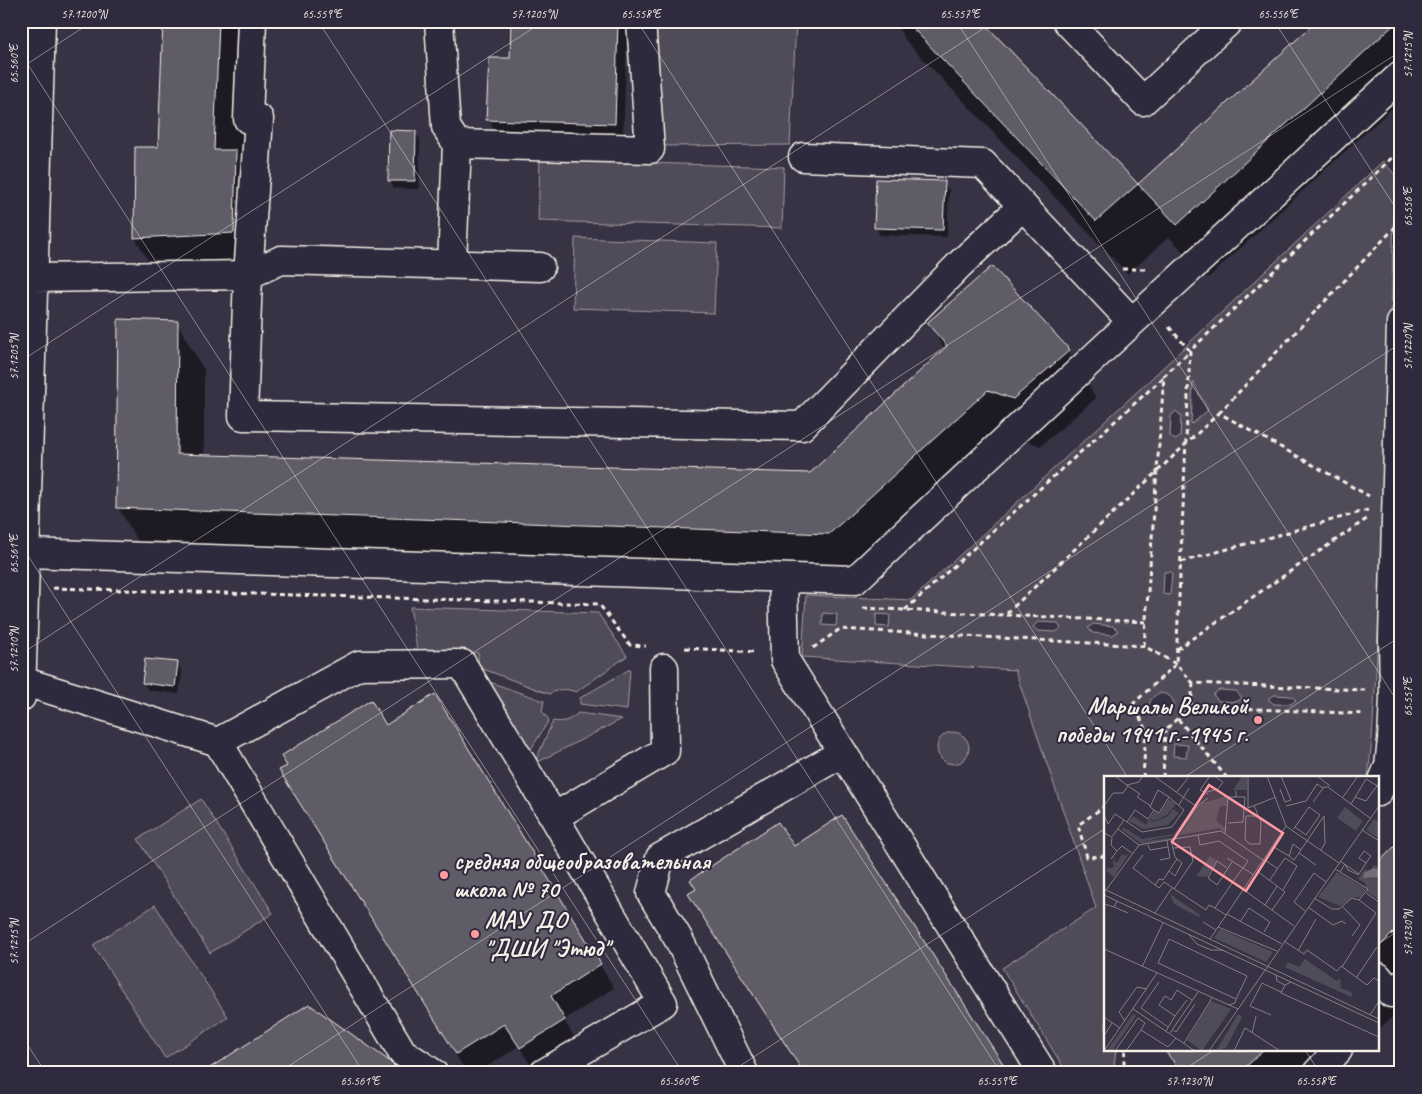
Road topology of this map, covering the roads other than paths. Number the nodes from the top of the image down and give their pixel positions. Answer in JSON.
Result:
{"nodes":[{"id":1,"x":41,"y":21,"type":"edge"},
{"id":2,"x":252,"y":21,"type":"edge"},
{"id":3,"x":439,"y":21,"type":"edge"},
{"id":4,"x":641,"y":21,"type":"edge"},
{"id":5,"x":1067,"y":21,"type":"edge"},
{"id":6,"x":1229,"y":21,"type":"edge"},
{"id":7,"x":1401,"y":75,"type":"edge"},
{"id":8,"x":457,"y":144,"type":"junction"},
{"id":9,"x":803,"y":157,"type":"dead end"},
{"id":10,"x":1023,"y":206,"type":"junction"},
{"id":11,"x":452,"y":264,"type":"junction"},
{"id":12,"x":540,"y":267,"type":"dead end"},
{"id":13,"x":248,"y":275,"type":"junction"},
{"id":14,"x":34,"y":278,"type":"junction"},
{"id":15,"x":1132,"y":322,"type":"junction"},
{"id":16,"x":1401,"y":323,"type":"edge"},
{"id":17,"x":26,"y":348,"type":"edge"},
{"id":18,"x":1395,"y":500,"type":"edge"},
{"id":19,"x":24,"y":573,"type":"edge"},
{"id":20,"x":782,"y":578,"type":"junction"},
{"id":21,"x":664,"y":654,"type":"road end"},
{"id":22,"x":22,"y":681,"type":"edge"},
{"id":23,"x":1388,"y":696,"type":"edge"},
{"id":24,"x":21,"y":698,"type":"edge"},
{"id":25,"x":218,"y":742,"type":"junction"},
{"id":26,"x":842,"y":753,"type":"junction"},
{"id":27,"x":1380,"y":788,"type":"edge"},
{"id":28,"x":554,"y":817,"type":"junction"},
{"id":29,"x":1336,"y":1052,"type":"edge"},
{"id":30,"x":432,"y":1073,"type":"edge"},
{"id":31,"x":544,"y":1073,"type":"edge"},
{"id":32,"x":744,"y":1073,"type":"edge"},
{"id":33,"x":1043,"y":1073,"type":"edge"},
{"id":34,"x":1317,"y":1073,"type":"edge"}],
"edges":[{"from":1,"to":14,"type":"street"},
{"from":2,"to":13,"type":"street"},
{"from":3,"to":8,"type":"street"},
{"from":4,"to":8,"type":"street"},
{"from":5,"to":6,"type":"street"},
{"from":7,"to":15,"type":"street"},
{"from":8,"to":11,"type":"street"},
{"from":9,"to":10,"type":"street"},
{"from":10,"to":13,"type":"street"},
{"from":10,"to":15,"type":"street"},
{"from":11,"to":12,"type":"street"},
{"from":11,"to":13,"type":"street"},
{"from":13,"to":14,"type":"street"},
{"from":14,"to":17,"type":"street"},
{"from":15,"to":20,"type":"street"},
{"from":16,"to":18,"type":"street"},
{"from":17,"to":19,"type":"street"},
{"from":18,"to":23,"type":"street"},
{"from":19,"to":20,"type":"street"},
{"from":19,"to":22,"type":"street"},
{"from":20,"to":26,"type":"street"},
{"from":21,"to":28,"type":"street"},
{"from":22,"to":24,"type":"street"},
{"from":22,"to":25,"type":"street"},
{"from":23,"to":27,"type":"street"},
{"from":25,"to":28,"type":"street"},
{"from":25,"to":30,"type":"street"},
{"from":26,"to":32,"type":"street"},
{"from":26,"to":33,"type":"street"},
{"from":28,"to":31,"type":"street"},
{"from":29,"to":34,"type":"street"}]}
